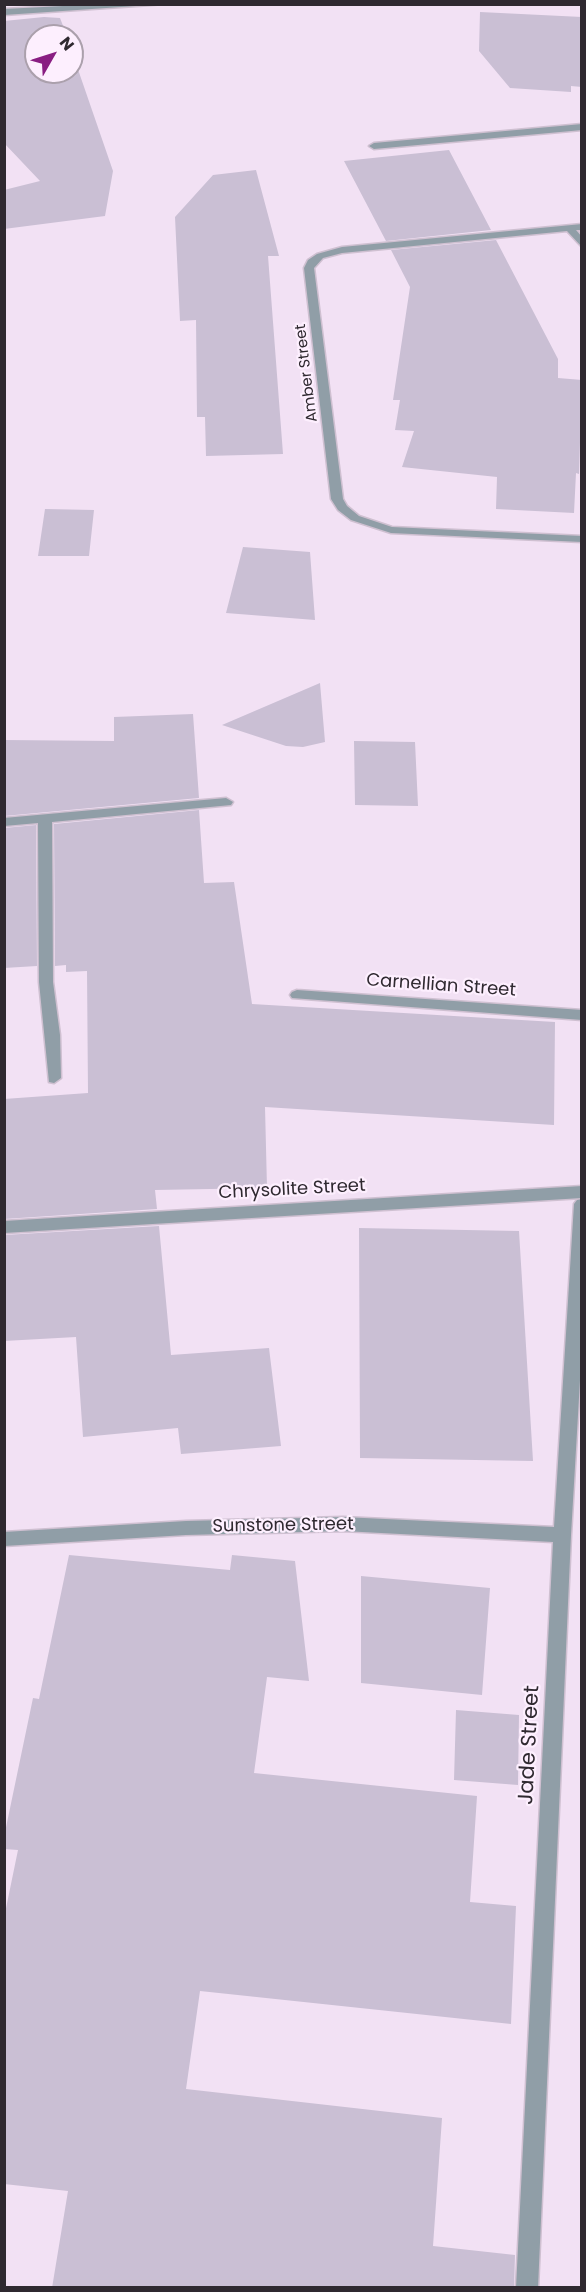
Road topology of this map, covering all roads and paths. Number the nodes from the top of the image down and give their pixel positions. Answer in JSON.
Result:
{"nodes":[{"id":1,"x":161,"y":4,"type":"edge"},
{"id":2,"x":4,"y":12,"type":"edge"},
{"id":3,"x":582,"y":127,"type":"edge"},
{"id":4,"x":374,"y":146,"type":"dead end"},
{"id":5,"x":582,"y":227,"type":"edge"},
{"id":6,"x":570,"y":229,"type":"junction"},
{"id":7,"x":582,"y":244,"type":"edge"},
{"id":8,"x":582,"y":538,"type":"edge"},
{"id":9,"x":226,"y":802,"type":"dead end"},
{"id":10,"x":45,"y":820,"type":"junction"},
{"id":11,"x":4,"y":822,"type":"edge"},
{"id":12,"x":297,"y":995,"type":"dead end"},
{"id":13,"x":582,"y":1015,"type":"edge"},
{"id":14,"x":54,"y":1078,"type":"dead end"},
{"id":15,"x":582,"y":1192,"type":"edge"},
{"id":16,"x":582,"y":1204,"type":"edge"},
{"id":17,"x":4,"y":1227,"type":"edge"},
{"id":18,"x":562,"y":1535,"type":"junction"},
{"id":19,"x":5,"y":1542,"type":"edge"},
{"id":20,"x":527,"y":2288,"type":"edge"}],
"edges":[{"from":1,"to":2,"type":"street"},
{"from":3,"to":4,"type":"street"},
{"from":5,"to":6,"type":"street","name":"Amber Street"},
{"from":6,"to":7,"type":"street"},
{"from":6,"to":8,"type":"street","name":"Amber Street"},
{"from":9,"to":10,"type":"street"},
{"from":10,"to":11,"type":"street"},
{"from":10,"to":14,"type":"street"},
{"from":12,"to":13,"type":"street","name":"Carnellian Street"},
{"from":15,"to":17,"type":"street","name":"Chrysolite Street"},
{"from":16,"to":18,"type":"street","name":"Jade Street"},
{"from":18,"to":19,"type":"street","name":"Sunstone Street"},
{"from":18,"to":20,"type":"street","name":"Jade Street"}]}
